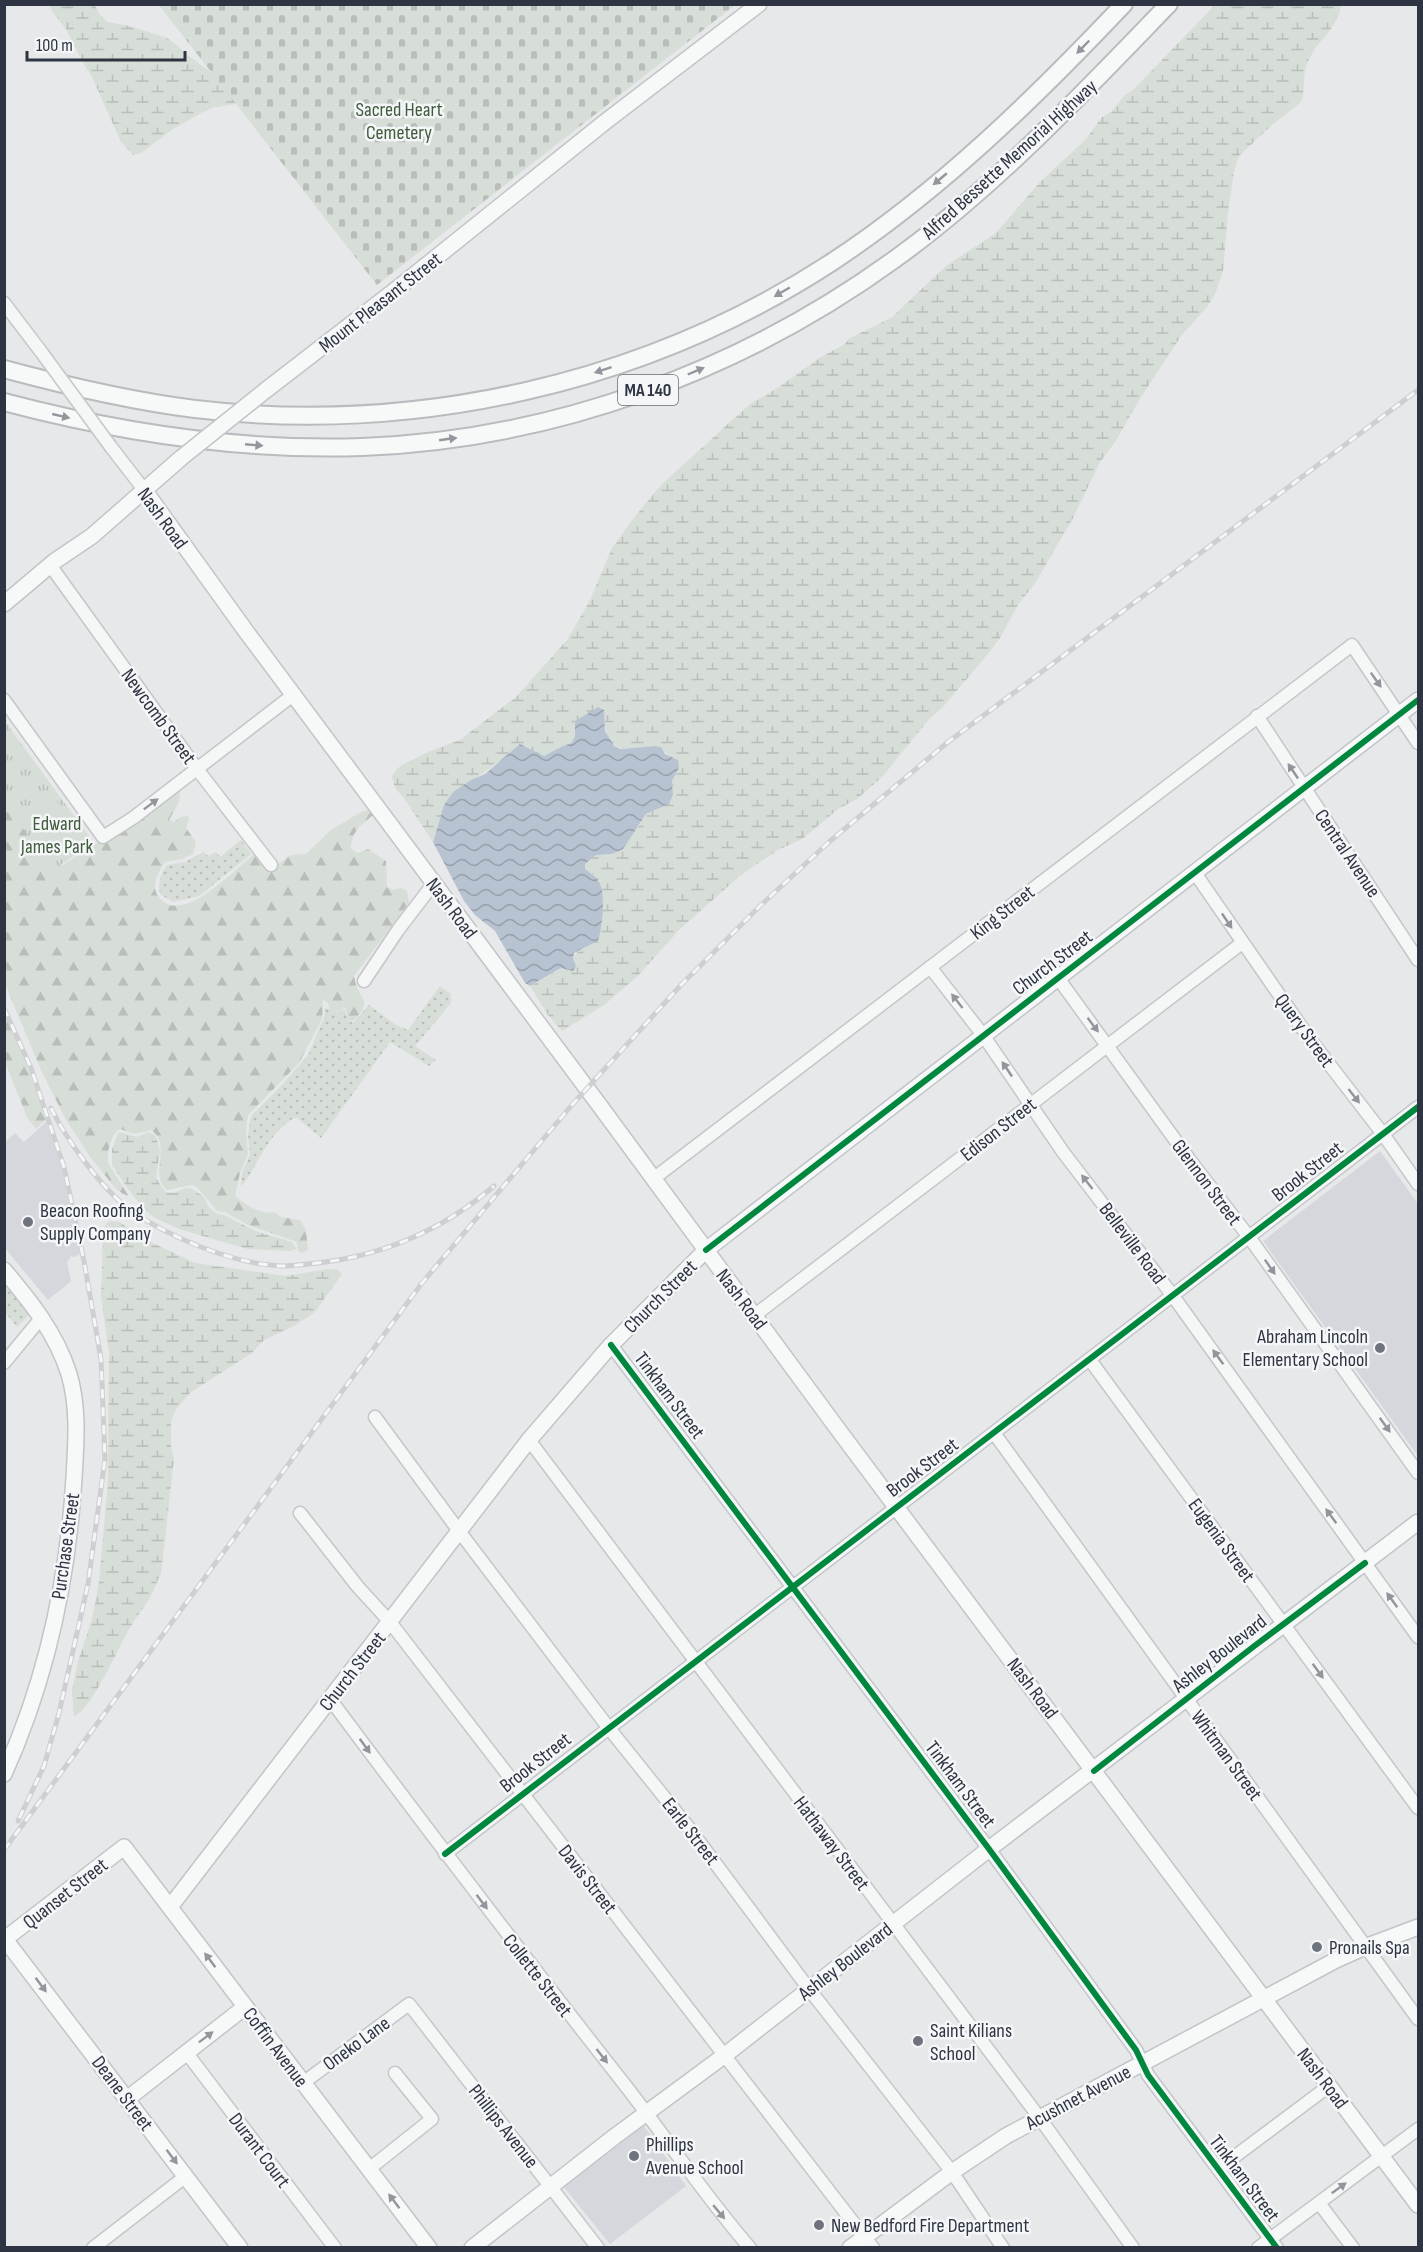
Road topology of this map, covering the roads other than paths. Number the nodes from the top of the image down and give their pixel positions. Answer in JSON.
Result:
{"nodes":[{"id":1,"x":759,"y":4,"type":"edge"},
{"id":2,"x":1124,"y":4,"type":"edge"},
{"id":3,"x":1169,"y":4,"type":"edge"},
{"id":4,"x":4,"y":303,"type":"edge"},
{"id":5,"x":4,"y":369,"type":"edge"},
{"id":6,"x":4,"y":402,"type":"edge"},
{"id":7,"x":145,"y":491,"type":"junction"},
{"id":8,"x":51,"y":565,"type":"junction"},
{"id":9,"x":4,"y":604,"type":"edge"},
{"id":10,"x":293,"y":694,"type":"junction"},
{"id":11,"x":4,"y":700,"type":"edge"},
{"id":12,"x":1419,"y":700,"type":"edge"},
{"id":13,"x":1399,"y":714,"type":"junction"},
{"id":14,"x":1257,"y":716,"type":"junction"},
{"id":15,"x":1419,"y":742,"type":"edge"},
{"id":16,"x":197,"y":769,"type":"junction"},
{"id":17,"x":1305,"y":789,"type":"junction"},
{"id":18,"x":271,"y":865,"type":"dead end"},
{"id":19,"x":1195,"y":873,"type":"junction"},
{"id":20,"x":434,"y":883,"type":"junction"},
{"id":21,"x":1242,"y":943,"type":"junction"},
{"id":22,"x":1419,"y":960,"type":"edge"},
{"id":23,"x":930,"y":967,"type":"junction"},
{"id":24,"x":1058,"y":978,"type":"junction"},
{"id":25,"x":364,"y":981,"type":"dead end"},
{"id":26,"x":983,"y":1035,"type":"junction"},
{"id":27,"x":1107,"y":1045,"type":"junction"},
{"id":28,"x":1031,"y":1104,"type":"junction"},
{"id":29,"x":1419,"y":1107,"type":"edge"},
{"id":30,"x":1383,"y":1134,"type":"junction"},
{"id":31,"x":653,"y":1179,"type":"junction"},
{"id":32,"x":1419,"y":1184,"type":"edge"},
{"id":33,"x":1249,"y":1237,"type":"junction"},
{"id":34,"x":706,"y":1250,"type":"junction"},
{"id":35,"x":4,"y":1270,"type":"edge"},
{"id":36,"x":1173,"y":1296,"type":"junction"},
{"id":37,"x":755,"y":1315,"type":"junction"},
{"id":38,"x":42,"y":1317,"type":"junction"},
{"id":39,"x":611,"y":1345,"type":"junction"},
{"id":40,"x":1090,"y":1360,"type":"junction"},
{"id":41,"x":4,"y":1363,"type":"edge"},
{"id":42,"x":375,"y":1417,"type":"dead end"},
{"id":43,"x":994,"y":1433,"type":"junction"},
{"id":44,"x":529,"y":1440,"type":"junction"},
{"id":45,"x":1419,"y":1473,"type":"edge"},
{"id":46,"x":897,"y":1507,"type":"junction"},
{"id":47,"x":300,"y":1513,"type":"dead end"},
{"id":48,"x":1419,"y":1522,"type":"edge"},
{"id":49,"x":459,"y":1531,"type":"junction"},
{"id":50,"x":1365,"y":1563,"type":"junction"},
{"id":51,"x":792,"y":1586,"type":"junction"},
{"id":52,"x":390,"y":1622,"type":"junction"},
{"id":53,"x":1283,"y":1624,"type":"junction"},
{"id":54,"x":1419,"y":1636,"type":"edge"},
{"id":55,"x":695,"y":1660,"type":"junction"},
{"id":56,"x":1186,"y":1698,"type":"junction"},
{"id":57,"x":330,"y":1699,"type":"junction"},
{"id":58,"x":608,"y":1727,"type":"junction"},
{"id":59,"x":1094,"y":1771,"type":"junction"},
{"id":60,"x":4,"y":1774,"type":"edge"},
{"id":61,"x":522,"y":1793,"type":"junction"},
{"id":62,"x":1419,"y":1808,"type":"edge"},
{"id":63,"x":124,"y":1847,"type":"joint"},
{"id":64,"x":989,"y":1849,"type":"junction"},
{"id":65,"x":445,"y":1854,"type":"junction"},
{"id":66,"x":170,"y":1907,"type":"junction"},
{"id":67,"x":892,"y":1924,"type":"junction"},
{"id":68,"x":1419,"y":1927,"type":"edge"},
{"id":69,"x":5,"y":1939,"type":"edge"},
{"id":70,"x":1365,"y":1947,"type":"junction"},
{"id":71,"x":809,"y":1989,"type":"junction"},
{"id":72,"x":1263,"y":1997,"type":"junction"},
{"id":73,"x":409,"y":2004,"type":"joint"},
{"id":74,"x":245,"y":2007,"type":"junction"},
{"id":75,"x":1419,"y":2019,"type":"edge"},
{"id":76,"x":186,"y":2052,"type":"junction"},
{"id":77,"x":725,"y":2055,"type":"junction"},
{"id":78,"x":1142,"y":2062,"type":"junction"},
{"id":79,"x":395,"y":2073,"type":"dead end"},
{"id":80,"x":303,"y":2083,"type":"junction"},
{"id":81,"x":1329,"y":2086,"type":"junction"},
{"id":82,"x":127,"y":2098,"type":"junction"},
{"id":83,"x":646,"y":2113,"type":"junction"},
{"id":84,"x":1039,"y":2118,"type":"junction"},
{"id":85,"x":1419,"y":2129,"type":"edge"},
{"id":86,"x":1382,"y":2156,"type":"junction"},
{"id":87,"x":369,"y":2169,"type":"junction"},
{"id":88,"x":1218,"y":2169,"type":"junction"},
{"id":89,"x":952,"y":2172,"type":"junction"},
{"id":90,"x":186,"y":2176,"type":"junction"},
{"id":91,"x":552,"y":2186,"type":"junction"},
{"id":92,"x":1319,"y":2203,"type":"junction"},
{"id":93,"x":1419,"y":2205,"type":"edge"},
{"id":94,"x":869,"y":2242,"type":"edge"},
{"id":95,"x":1273,"y":2243,"type":"edge"},
{"id":96,"x":93,"y":2247,"type":"edge"},
{"id":97,"x":240,"y":2247,"type":"edge"},
{"id":98,"x":335,"y":2247,"type":"edge"},
{"id":99,"x":429,"y":2247,"type":"edge"},
{"id":100,"x":472,"y":2247,"type":"edge"},
{"id":101,"x":598,"y":2247,"type":"edge"},
{"id":102,"x":750,"y":2247,"type":"edge"},
{"id":103,"x":850,"y":2247,"type":"edge"},
{"id":104,"x":1003,"y":2247,"type":"edge"},
{"id":105,"x":1133,"y":2247,"type":"edge"},
{"id":106,"x":1258,"y":2247,"type":"edge"},
{"id":107,"x":1353,"y":2247,"type":"edge"}],
"edges":[{"from":1,"to":7,"type":"main road","name":"Mount Pleasant Street","bridge":true},
{"from":2,"to":5,"type":"highway","name":"Alfred Bessette Memorial Highway","number":"MA 140","one_way":true},
{"from":6,"to":3,"type":"highway","name":"Alfred Bessette Memorial Highway","number":"MA 140","one_way":true},
{"from":4,"to":7,"type":"street","name":"Nash Road","bridge":true},
{"from":7,"to":8,"type":"main road","name":"Mount Pleasant Street"},
{"from":7,"to":10,"type":"main road","name":"Nash Road"},
{"from":8,"to":9,"type":"main road","name":"Mount Pleasant Street"},
{"from":8,"to":16,"type":"street","name":"Newcomb Street"},
{"from":10,"to":16,"type":"street"},
{"from":10,"to":20,"type":"main road","name":"Nash Road"},
{"from":11,"to":16,"type":"street","one_way":true},
{"from":12,"to":13,"type":"main road","name":"Church Street"},
{"from":14,"to":13,"type":"street","name":"King Street","one_way":true},
{"from":13,"to":15,"type":"street"},
{"from":13,"to":17,"type":"main road","name":"Church Street"},
{"from":17,"to":14,"type":"street","name":"Central Avenue","one_way":true},
{"from":14,"to":23,"type":"street","name":"King Street"},
{"from":16,"to":18,"type":"street","name":"Newcomb Street"},
{"from":17,"to":19,"type":"main road","name":"Church Street"},
{"from":17,"to":22,"type":"street","name":"Central Avenue"},
{"from":19,"to":21,"type":"street","name":"Query Street","one_way":true},
{"from":19,"to":24,"type":"main road","name":"Church Street"},
{"from":20,"to":25,"type":"street"},
{"from":20,"to":31,"type":"main road","name":"Nash Road"},
{"from":21,"to":27,"type":"street","name":"Edison Street"},
{"from":21,"to":30,"type":"street","name":"Query Street","one_way":true},
{"from":26,"to":23,"type":"street","name":"Belleville Road","one_way":true},
{"from":23,"to":31,"type":"street","name":"King Street"},
{"from":24,"to":26,"type":"main road","name":"Church Street"},
{"from":24,"to":27,"type":"street","name":"Glennon Street","one_way":true},
{"from":28,"to":26,"type":"street","name":"Belleville Road","one_way":true},
{"from":26,"to":34,"type":"main road","name":"Church Street"},
{"from":27,"to":28,"type":"street","name":"Edison Street"},
{"from":27,"to":33,"type":"street","name":"Glennon Street"},
{"from":36,"to":28,"type":"street","name":"Belleville Road","one_way":true},
{"from":28,"to":37,"type":"street","name":"Edison Street"},
{"from":29,"to":30,"type":"street","name":"Brook Street"},
{"from":30,"to":32,"type":"street","name":"Query Street"},
{"from":30,"to":33,"type":"street","name":"Brook Street"},
{"from":31,"to":34,"type":"main road","name":"Nash Road"},
{"from":33,"to":36,"type":"street","name":"Brook Street"},
{"from":33,"to":45,"type":"street","name":"Glennon Street","one_way":true},
{"from":34,"to":37,"type":"main road","name":"Nash Road"},
{"from":34,"to":39,"type":"main road","name":"Church Street"},
{"from":35,"to":38,"type":"main road","name":"Purchase Street"},
{"from":36,"to":40,"type":"street","name":"Brook Street"},
{"from":50,"to":36,"type":"street","name":"Belleville Road","one_way":true},
{"from":37,"to":46,"type":"main road","name":"Nash Road"},
{"from":38,"to":41,"type":"street"},
{"from":38,"to":60,"type":"main road","name":"Purchase Street"},
{"from":39,"to":44,"type":"main road","name":"Church Street"},
{"from":39,"to":51,"type":"street","name":"Tinkham Street"},
{"from":40,"to":43,"type":"street","name":"Brook Street"},
{"from":40,"to":53,"type":"street","name":"Eugenia Street"},
{"from":42,"to":49,"type":"street","name":"Earle Street"},
{"from":43,"to":46,"type":"street","name":"Brook Street"},
{"from":43,"to":56,"type":"street","name":"Whitman Street"},
{"from":44,"to":49,"type":"main road","name":"Church Street"},
{"from":44,"to":55,"type":"street","name":"Hathaway Street"},
{"from":46,"to":51,"type":"street","name":"Brook Street"},
{"from":46,"to":59,"type":"main road","name":"Nash Road"},
{"from":47,"to":52,"type":"street","name":"Davis Street"},
{"from":48,"to":50,"type":"main road","name":"Ashley Boulevard"},
{"from":49,"to":52,"type":"main road","name":"Church Street"},
{"from":49,"to":58,"type":"street","name":"Earle Street"},
{"from":50,"to":53,"type":"main road","name":"Ashley Boulevard"},
{"from":54,"to":50,"type":"street","name":"Belleville Road","one_way":true},
{"from":51,"to":55,"type":"street","name":"Brook Street"},
{"from":51,"to":64,"type":"street","name":"Tinkham Street"},
{"from":52,"to":57,"type":"main road","name":"Church Street"},
{"from":52,"to":61,"type":"street","name":"Davis Street"},
{"from":53,"to":56,"type":"main road","name":"Ashley Boulevard"},
{"from":53,"to":62,"type":"street","name":"Eugenia Street","one_way":true},
{"from":55,"to":58,"type":"street","name":"Brook Street"},
{"from":55,"to":67,"type":"street","name":"Hathaway Street"},
{"from":56,"to":59,"type":"main road","name":"Ashley Boulevard"},
{"from":56,"to":70,"type":"street","name":"Whitman Street"},
{"from":57,"to":65,"type":"street","name":"Collette Street","one_way":true},
{"from":57,"to":66,"type":"main road","name":"Church Street"},
{"from":58,"to":61,"type":"street","name":"Brook Street"},
{"from":58,"to":71,"type":"street","name":"Earle Street"},
{"from":59,"to":64,"type":"main road","name":"Ashley Boulevard"},
{"from":59,"to":72,"type":"main road","name":"Nash Road"},
{"from":61,"to":65,"type":"street","name":"Brook Street"},
{"from":61,"to":77,"type":"street","name":"Davis Street"},
{"from":63,"to":66,"type":"main road","name":"Coffin Avenue"},
{"from":63,"to":69,"type":"main road","name":"Quanset Street"},
{"from":64,"to":67,"type":"main road","name":"Ashley Boulevard"},
{"from":64,"to":78,"type":"street","name":"Tinkham Street"},
{"from":65,"to":83,"type":"street","name":"Collette Street","one_way":true},
{"from":74,"to":66,"type":"main road","name":"Coffin Avenue","one_way":true},
{"from":67,"to":71,"type":"main road","name":"Ashley Boulevard"},
{"from":67,"to":84,"type":"street","name":"Hathaway Street"},
{"from":68,"to":70,"type":"main road","name":"Acushnet Avenue"},
{"from":69,"to":82,"type":"main road","name":"Deane Street","one_way":true},
{"from":70,"to":72,"type":"main road","name":"Acushnet Avenue"},
{"from":70,"to":75,"type":"street","name":"Whitman Street"},
{"from":71,"to":77,"type":"main road","name":"Ashley Boulevard"},
{"from":71,"to":89,"type":"street","name":"Earle Street"},
{"from":72,"to":78,"type":"main road","name":"Acushnet Avenue"},
{"from":72,"to":81,"type":"main road","name":"Nash Road"},
{"from":73,"to":80,"type":"street","name":"Oneko Lane"},
{"from":73,"to":91,"type":"street","name":"Phillips Avenue"},
{"from":76,"to":74,"type":"main road","one_way":true},
{"from":74,"to":80,"type":"main road","name":"Coffin Avenue"},
{"from":76,"to":82,"type":"main road"},
{"from":76,"to":98,"type":"street","name":"Durant Court"},
{"from":77,"to":83,"type":"main road","name":"Ashley Boulevard"},
{"from":77,"to":94,"type":"street","name":"Davis Street"},
{"from":78,"to":84,"type":"main road","name":"Acushnet Avenue"},
{"from":78,"to":88,"type":"street","name":"Tinkham Street"},
{"from":79,"to":87,"type":"street"},
{"from":80,"to":87,"type":"main road","name":"Coffin Avenue"},
{"from":81,"to":86,"type":"main road","name":"Nash Road"},
{"from":81,"to":88,"type":"street"},
{"from":82,"to":90,"type":"main road","name":"Deane Street","one_way":true},
{"from":83,"to":91,"type":"main road","name":"Ashley Boulevard"},
{"from":83,"to":102,"type":"street","name":"Collette Street","one_way":true},
{"from":84,"to":89,"type":"main road","name":"Acushnet Avenue"},
{"from":84,"to":105,"type":"street","name":"Hathaway Street"},
{"from":85,"to":86,"type":"street"},
{"from":92,"to":86,"type":"street","one_way":true},
{"from":86,"to":93,"type":"main road","name":"Nash Road"},
{"from":99,"to":87,"type":"main road","name":"Coffin Avenue","one_way":true},
{"from":88,"to":95,"type":"street","name":"Tinkham Street"},
{"from":89,"to":94,"type":"main road","name":"Acushnet Avenue"},
{"from":89,"to":104,"type":"street","name":"Earle Street"},
{"from":90,"to":96,"type":"street"},
{"from":90,"to":97,"type":"main road","name":"Deane Street"},
{"from":91,"to":100,"type":"main road","name":"Ashley Boulevard"},
{"from":91,"to":101,"type":"street","name":"Phillips Avenue"},
{"from":92,"to":95,"type":"street"},
{"from":92,"to":107,"type":"street"},
{"from":94,"to":103,"type":"main road","name":"Acushnet Avenue"},
{"from":95,"to":106,"type":"street"}]}
